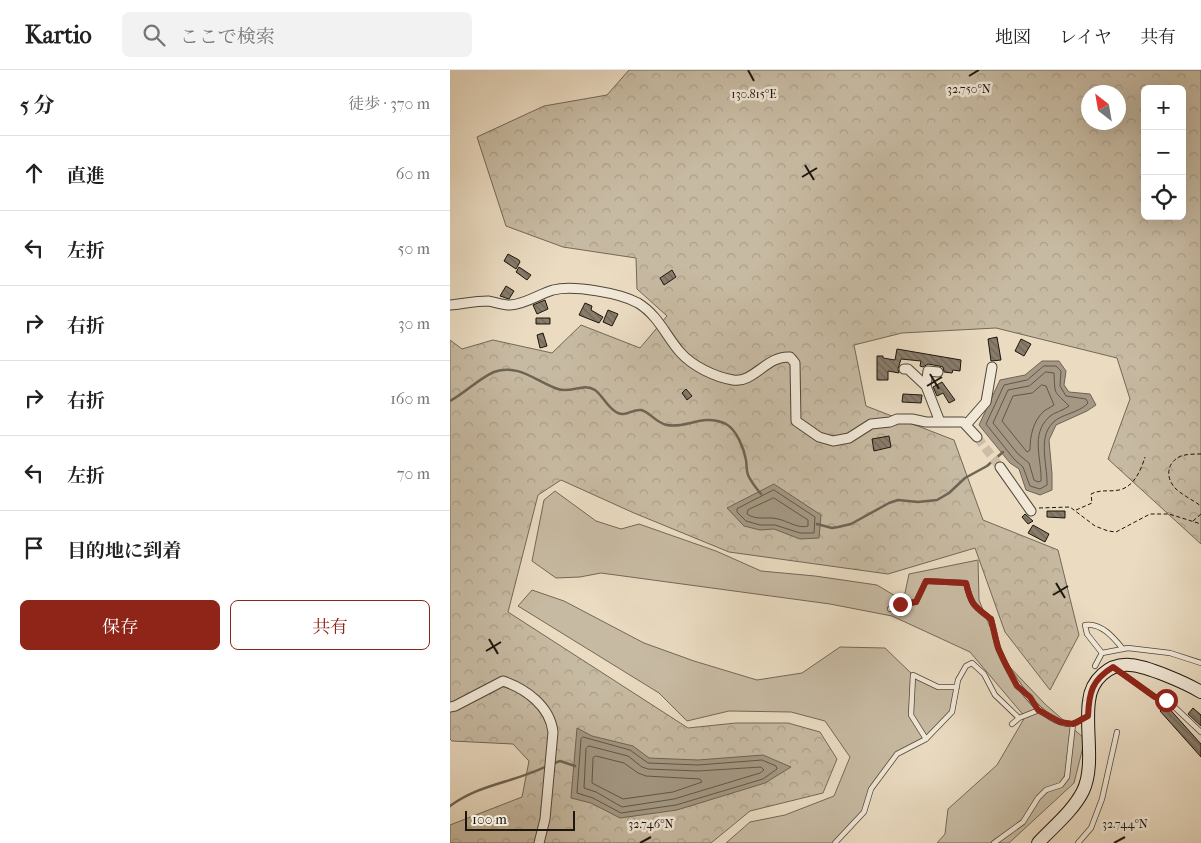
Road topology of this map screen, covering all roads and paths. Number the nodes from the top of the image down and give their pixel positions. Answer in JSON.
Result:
{"nodes":[{"id":1,"x":450,"y":305,"type":"edge"},
{"id":2,"x":992,"y":367,"type":"dead end"},
{"id":3,"x":904,"y":369,"type":"dead end"},
{"id":4,"x":938,"y":372,"type":"dead end"},
{"id":5,"x":926,"y":386,"type":"junction"},
{"id":6,"x":940,"y":422,"type":"junction"},
{"id":7,"x":966,"y":424,"type":"junction"},
{"id":8,"x":977,"y":437,"type":"tunnel mouth"},
{"id":9,"x":1201,"y":454,"type":"edge"},
{"id":10,"x":1145,"y":457,"type":"dead end"},
{"id":11,"x":1000,"y":467,"type":"tunnel mouth"},
{"id":12,"x":1201,"y":506,"type":"edge"},
{"id":13,"x":1031,"y":511,"type":"joint"},
{"id":14,"x":1075,"y":511,"type":"junction"},
{"id":15,"x":1201,"y":514,"type":"edge"},
{"id":16,"x":1192,"y":521,"type":"junction"},
{"id":17,"x":1201,"y":524,"type":"edge"},
{"id":18,"x":890,"y":609,"type":"dead end"},
{"id":19,"x":1123,"y":649,"type":"junction"},
{"id":20,"x":1102,"y":653,"type":"junction"},
{"id":21,"x":1201,"y":663,"type":"edge"},
{"id":22,"x":1095,"y":666,"type":"dead end"},
{"id":23,"x":1113,"y":667,"type":"junction"},
{"id":24,"x":957,"y":687,"type":"junction"},
{"id":25,"x":1201,"y":692,"type":"edge"},
{"id":26,"x":450,"y":707,"type":"edge"},
{"id":27,"x":1038,"y":710,"type":"junction"},
{"id":28,"x":1088,"y":716,"type":"junction"},
{"id":29,"x":1019,"y":718,"type":"junction"},
{"id":30,"x":1012,"y":724,"type":"dead end"},
{"id":31,"x":1073,"y":724,"type":"junction"},
{"id":32,"x":1117,"y":732,"type":"dead end"},
{"id":33,"x":1201,"y":732,"type":"edge"},
{"id":34,"x":926,"y":738,"type":"junction"},
{"id":35,"x":539,"y":843,"type":"edge"},
{"id":36,"x":835,"y":843,"type":"edge"},
{"id":37,"x":994,"y":843,"type":"edge"},
{"id":38,"x":1038,"y":843,"type":"edge"},
{"id":39,"x":1078,"y":843,"type":"edge"}],
"edges":[{"from":1,"to":6,"type":"street"},
{"from":2,"to":7,"type":"street"},
{"from":3,"to":5,"type":"street"},
{"from":4,"to":5,"type":"street"},
{"from":5,"to":6,"type":"street"},
{"from":6,"to":7,"type":"street"},
{"from":7,"to":8,"type":"street"},
{"from":9,"to":12,"type":"path"},
{"from":10,"to":14,"type":"path"},
{"from":11,"to":13,"type":"street"},
{"from":13,"to":14,"type":"path"},
{"from":14,"to":16,"type":"path"},
{"from":15,"to":16,"type":"path"},
{"from":16,"to":17,"type":"path"},
{"from":18,"to":27,"type":"lane"},
{"from":19,"to":20,"type":"lane"},
{"from":19,"to":20,"type":"lane"},
{"from":19,"to":21,"type":"lane"},
{"from":20,"to":22,"type":"lane"},
{"from":23,"to":25,"type":"street"},
{"from":23,"to":28,"type":"street"},
{"from":23,"to":33,"type":"lane"},
{"from":24,"to":29,"type":"lane"},
{"from":24,"to":34,"type":"lane"},
{"from":24,"to":34,"type":"lane"},
{"from":26,"to":35,"type":"street"},
{"from":27,"to":29,"type":"lane"},
{"from":27,"to":31,"type":"lane"},
{"from":28,"to":31,"type":"lane"},
{"from":28,"to":38,"type":"street"},
{"from":29,"to":30,"type":"lane"},
{"from":31,"to":37,"type":"lane"},
{"from":32,"to":39,"type":"lane"},
{"from":34,"to":36,"type":"lane"}]}
